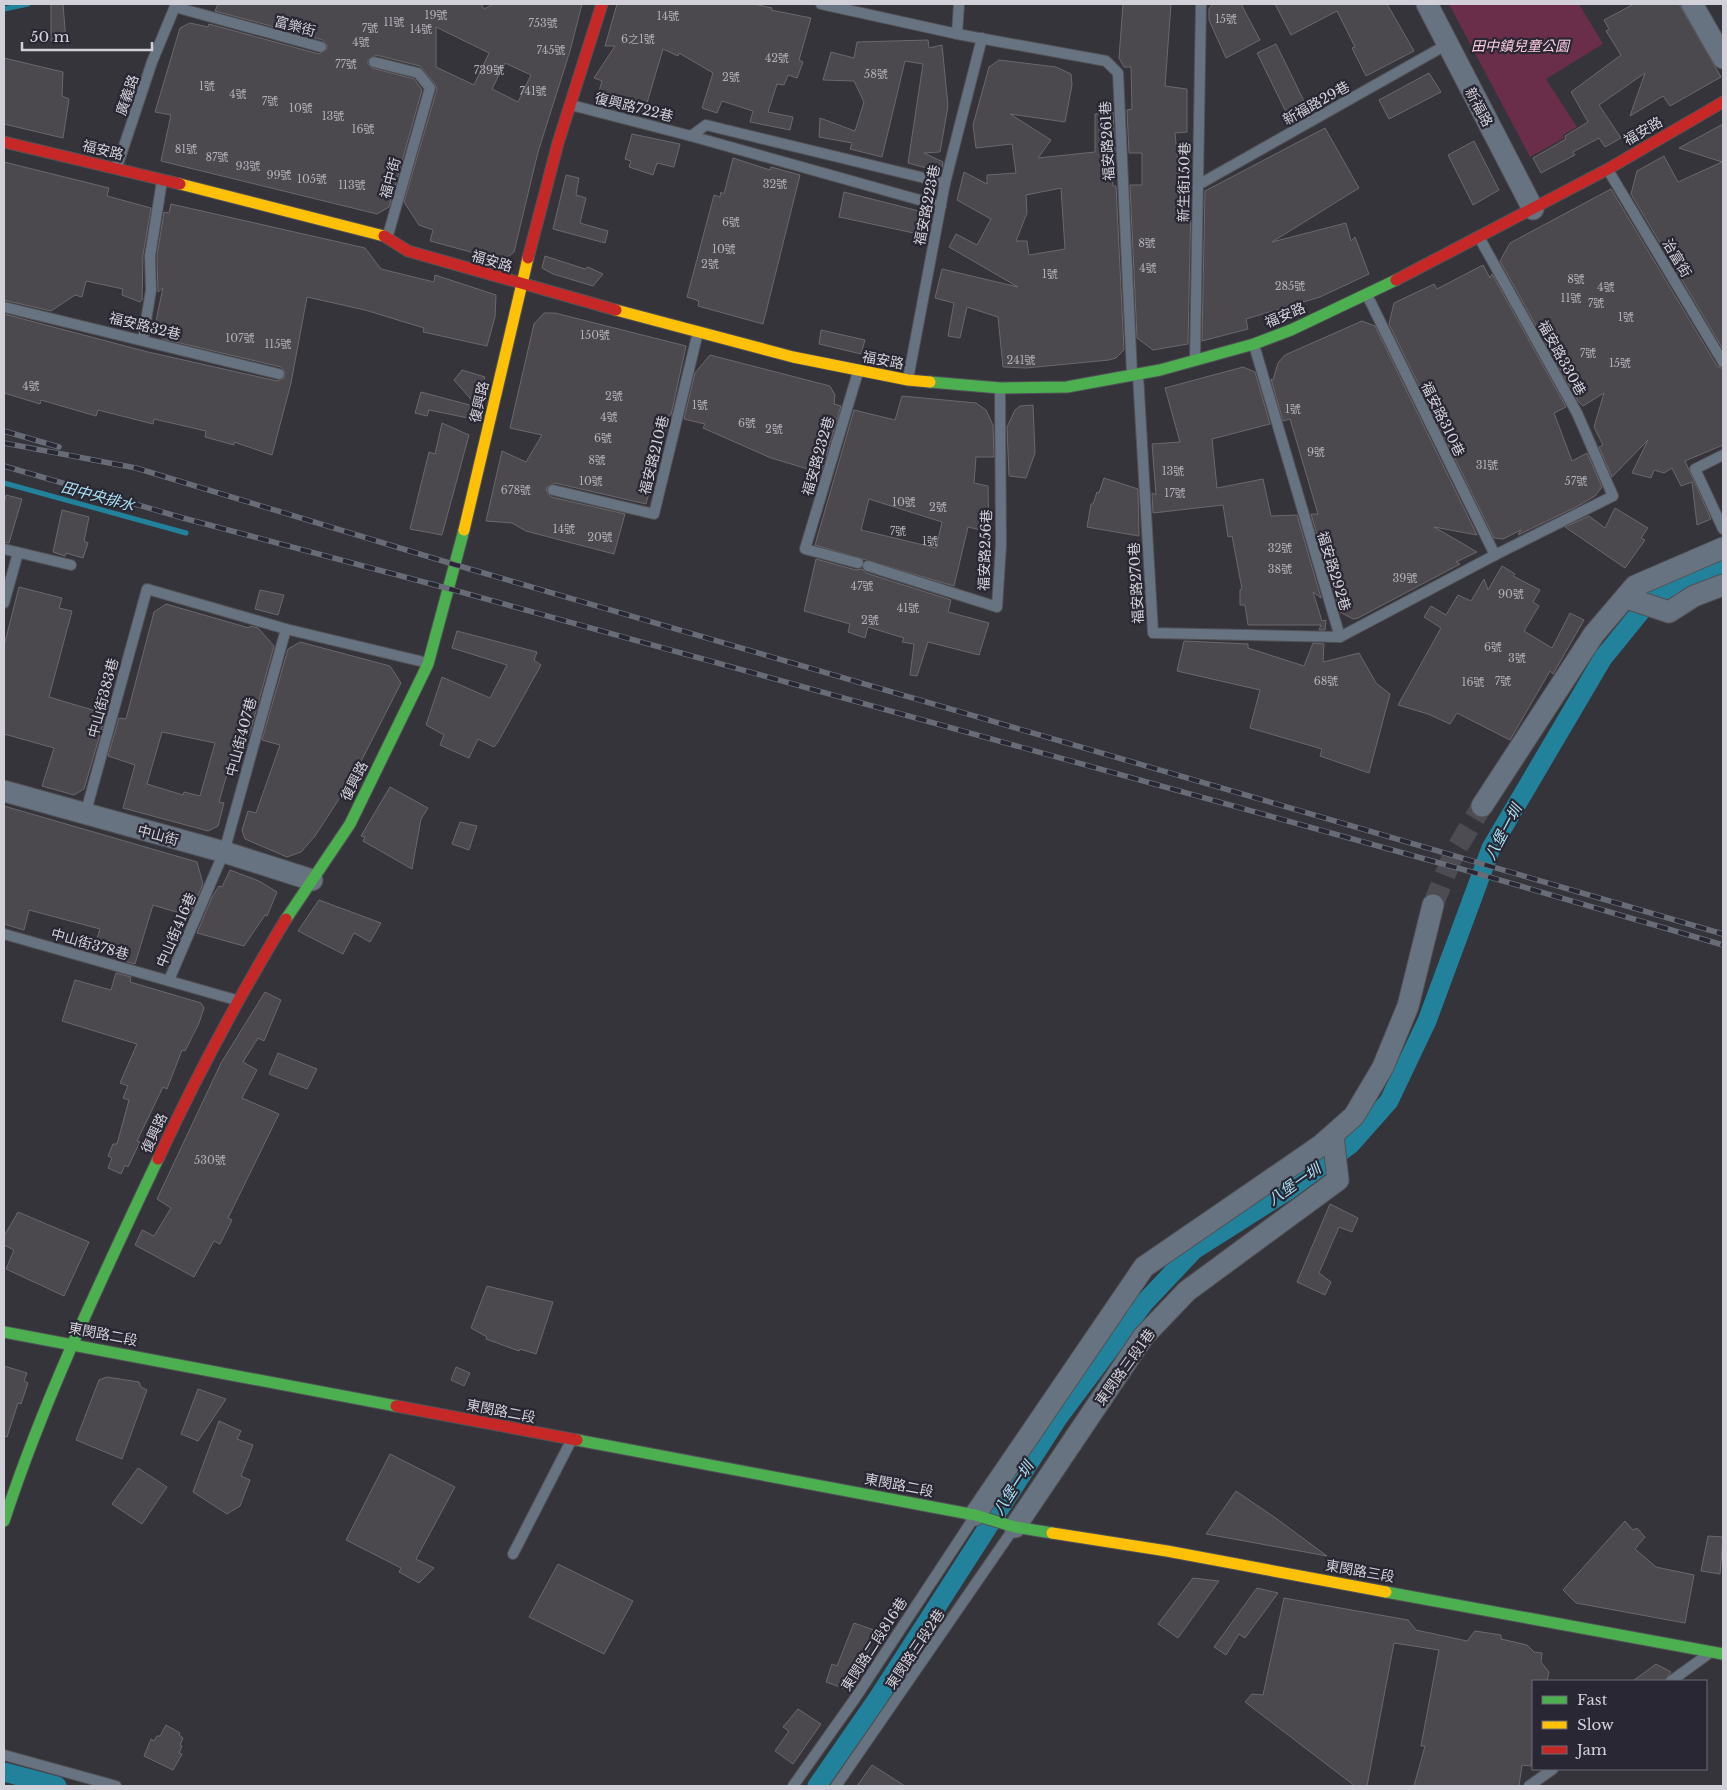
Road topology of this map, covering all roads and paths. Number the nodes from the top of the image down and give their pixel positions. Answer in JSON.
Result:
{"nodes":[{"id":1,"x":602,"y":4,"type":"edge"},
{"id":2,"x":821,"y":4,"type":"edge"},
{"id":3,"x":959,"y":4,"type":"edge"},
{"id":4,"x":1201,"y":4,"type":"edge"},
{"id":5,"x":1427,"y":4,"type":"edge"},
{"id":6,"x":1692,"y":4,"type":"edge"},
{"id":7,"x":175,"y":6,"type":"edge"},
{"id":8,"x":958,"y":34,"type":"junction"},
{"id":9,"x":982,"y":38,"type":"junction"},
{"id":10,"x":1446,"y":45,"type":"junction"},
{"id":11,"x":321,"y":47,"type":"dead end"},
{"id":12,"x":1723,"y":58,"type":"edge"},
{"id":13,"x":374,"y":62,"type":"dead end"},
{"id":14,"x":1723,"y":102,"type":"edge"},
{"id":15,"x":569,"y":104,"type":"junction"},
{"id":16,"x":691,"y":136,"type":"junction"},
{"id":17,"x":4,"y":142,"type":"edge"},
{"id":18,"x":116,"y":168,"type":"junction"},
{"id":19,"x":1608,"y":169,"type":"junction"},
{"id":20,"x":162,"y":181,"type":"junction"},
{"id":21,"x":945,"y":183,"type":"junction"},
{"id":22,"x":1198,"y":185,"type":"junction"},
{"id":23,"x":941,"y":206,"type":"junction"},
{"id":24,"x":1533,"y":209,"type":"junction"},
{"id":25,"x":388,"y":237,"type":"junction"},
{"id":26,"x":1479,"y":238,"type":"junction"},
{"id":27,"x":523,"y":285,"type":"junction"},
{"id":28,"x":1367,"y":295,"type":"junction"},
{"id":29,"x":4,"y":307,"type":"edge"},
{"id":30,"x":698,"y":331,"type":"junction"},
{"id":31,"x":143,"y":340,"type":"junction"},
{"id":32,"x":1254,"y":344,"type":"junction"},
{"id":33,"x":1195,"y":360,"type":"junction"},
{"id":34,"x":1723,"y":362,"type":"edge"},
{"id":35,"x":858,"y":371,"type":"junction"},
{"id":36,"x":279,"y":374,"type":"dead end"},
{"id":37,"x":1135,"y":375,"type":"junction"},
{"id":38,"x":908,"y":380,"type":"junction"},
{"id":39,"x":1000,"y":388,"type":"junction"},
{"id":40,"x":1723,"y":455,"type":"edge"},
{"id":41,"x":553,"y":490,"type":"dead end"},
{"id":42,"x":1613,"y":496,"type":"joint"},
{"id":43,"x":1723,"y":529,"type":"edge"},
{"id":44,"x":1723,"y":548,"type":"edge"},
{"id":45,"x":4,"y":549,"type":"edge"},
{"id":46,"x":18,"y":553,"type":"junction"},
{"id":47,"x":1495,"y":555,"type":"junction"},
{"id":48,"x":863,"y":565,"type":"joint"},
{"id":49,"x":72,"y":566,"type":"dead end"},
{"id":50,"x":1723,"y":585,"type":"edge"},
{"id":51,"x":1627,"y":598,"type":"junction"},
{"id":52,"x":4,"y":603,"type":"edge"},
{"id":53,"x":286,"y":629,"type":"junction"},
{"id":54,"x":1340,"y":637,"type":"junction"},
{"id":55,"x":428,"y":664,"type":"junction"},
{"id":56,"x":4,"y":791,"type":"edge"},
{"id":57,"x":1482,"y":806,"type":"tunnel mouth"},
{"id":58,"x":85,"y":815,"type":"junction"},
{"id":59,"x":224,"y":852,"type":"junction"},
{"id":60,"x":312,"y":880,"type":"junction"},
{"id":61,"x":1434,"y":905,"type":"tunnel mouth"},
{"id":62,"x":4,"y":934,"type":"edge"},
{"id":63,"x":169,"y":980,"type":"junction"},
{"id":64,"x":237,"y":1000,"type":"junction"},
{"id":65,"x":1333,"y":1136,"type":"junction"},
{"id":66,"x":4,"y":1332,"type":"edge"},
{"id":67,"x":72,"y":1343,"type":"junction"},
{"id":68,"x":572,"y":1440,"type":"junction"},
{"id":69,"x":984,"y":1518,"type":"junction"},
{"id":70,"x":4,"y":1521,"type":"edge"},
{"id":71,"x":1015,"y":1527,"type":"junction"},
{"id":72,"x":513,"y":1554,"type":"dead end"},
{"id":73,"x":1717,"y":1653,"type":"edge"},
{"id":74,"x":1673,"y":1680,"type":"edge"},
{"id":75,"x":4,"y":1755,"type":"edge"},
{"id":76,"x":1552,"y":1770,"type":"edge"},
{"id":77,"x":116,"y":1786,"type":"edge"},
{"id":78,"x":793,"y":1786,"type":"edge"},
{"id":79,"x":836,"y":1786,"type":"edge"},
{"id":80,"x":1529,"y":1786,"type":"edge"}],
"edges":[{"from":1,"to":15,"type":"street","name":"復興路"},
{"from":2,"to":8,"type":"lane","name":"福安路261巷"},
{"from":3,"to":8,"type":"lane"},
{"from":4,"to":22,"type":"lane","name":"新生街150巷"},
{"from":5,"to":10,"type":"street","name":"新福路"},
{"from":6,"to":12,"type":"street"},
{"from":7,"to":11,"type":"lane","name":"富樂街"},
{"from":7,"to":18,"type":"lane","name":"廣義路"},
{"from":8,"to":9,"type":"lane","name":"福安路261巷"},
{"from":9,"to":21,"type":"lane","name":"福安路223巷"},
{"from":9,"to":37,"type":"lane","name":"福安路261巷"},
{"from":10,"to":22,"type":"lane","name":"新福路29巷"},
{"from":10,"to":24,"type":"street","name":"新福路"},
{"from":13,"to":25,"type":"lane","name":"福中街"},
{"from":14,"to":19,"type":"street","name":"福安路"},
{"from":15,"to":16,"type":"lane","name":"復興路722巷"},
{"from":15,"to":27,"type":"street","name":"復興路"},
{"from":16,"to":21,"type":"lane"},
{"from":16,"to":23,"type":"lane","name":"復興路722巷"},
{"from":17,"to":18,"type":"street","name":"福安路"},
{"from":18,"to":20,"type":"street","name":"福安路"},
{"from":19,"to":24,"type":"street","name":"福安路"},
{"from":19,"to":34,"type":"lane","name":"治富街"},
{"from":20,"to":25,"type":"street","name":"福安路"},
{"from":20,"to":31,"type":"lane"},
{"from":21,"to":23,"type":"lane","name":"福安路223巷"},
{"from":22,"to":33,"type":"lane","name":"新生街150巷"},
{"from":23,"to":38,"type":"lane","name":"福安路223巷"},
{"from":24,"to":26,"type":"street","name":"福安路"},
{"from":25,"to":27,"type":"street","name":"福安路"},
{"from":26,"to":28,"type":"street","name":"福安路"},
{"from":26,"to":42,"type":"lane","name":"福安路330巷"},
{"from":27,"to":30,"type":"street","name":"福安路"},
{"from":27,"to":55,"type":"street","name":"復興路"},
{"from":28,"to":32,"type":"street","name":"福安路"},
{"from":28,"to":47,"type":"lane","name":"福安路310巷"},
{"from":29,"to":31,"type":"lane","name":"福安路32巷"},
{"from":30,"to":35,"type":"street","name":"福安路"},
{"from":30,"to":41,"type":"lane","name":"福安路210巷"},
{"from":31,"to":36,"type":"lane","name":"福安路32巷"},
{"from":32,"to":33,"type":"street","name":"福安路"},
{"from":32,"to":54,"type":"lane","name":"福安路292巷"},
{"from":33,"to":37,"type":"street","name":"福安路"},
{"from":35,"to":38,"type":"street","name":"福安路"},
{"from":35,"to":48,"type":"lane","name":"福安路232巷"},
{"from":37,"to":39,"type":"street","name":"福安路"},
{"from":37,"to":54,"type":"lane","name":"福安路270巷"},
{"from":38,"to":39,"type":"street","name":"福安路"},
{"from":39,"to":48,"type":"lane","name":"福安路256巷"},
{"from":40,"to":43,"type":"lane"},
{"from":42,"to":47,"type":"lane","name":"福安路292巷"},
{"from":44,"to":51,"type":"street"},
{"from":45,"to":46,"type":"lane"},
{"from":46,"to":49,"type":"lane"},
{"from":46,"to":52,"type":"lane"},
{"from":47,"to":54,"type":"lane","name":"福安路292巷"},
{"from":50,"to":51,"type":"street"},
{"from":51,"to":57,"type":"street"},
{"from":53,"to":55,"type":"lane"},
{"from":53,"to":58,"type":"lane","name":"中山街383巷"},
{"from":53,"to":59,"type":"lane","name":"中山街407巷"},
{"from":55,"to":60,"type":"street","name":"復興路"},
{"from":56,"to":58,"type":"street","name":"中山街"},
{"from":58,"to":59,"type":"street","name":"中山街"},
{"from":59,"to":60,"type":"street","name":"中山街"},
{"from":59,"to":63,"type":"lane","name":"中山街416巷"},
{"from":60,"to":64,"type":"street","name":"復興路"},
{"from":61,"to":65,"type":"street"},
{"from":62,"to":63,"type":"lane","name":"中山街378巷"},
{"from":63,"to":64,"type":"lane","name":"中山街416巷"},
{"from":64,"to":67,"type":"street","name":"復興路"},
{"from":65,"to":69,"type":"street"},
{"from":65,"to":71,"type":"street","name":"東閔路三段1巷"},
{"from":66,"to":67,"type":"street","name":"東閔路二段"},
{"from":67,"to":68,"type":"street","name":"東閔路二段"},
{"from":67,"to":70,"type":"street","name":"復興路"},
{"from":68,"to":69,"type":"street","name":"東閔路二段"},
{"from":68,"to":72,"type":"lane"},
{"from":69,"to":71,"type":"street","name":"東閔路三段"},
{"from":69,"to":78,"type":"lane","name":"東閔路二段816巷"},
{"from":71,"to":73,"type":"street","name":"東閔路三段"},
{"from":71,"to":79,"type":"lane","name":"東閔路三段2巷"},
{"from":73,"to":74,"type":"lane"},
{"from":75,"to":77,"type":"lane"},
{"from":76,"to":80,"type":"lane"}]}
